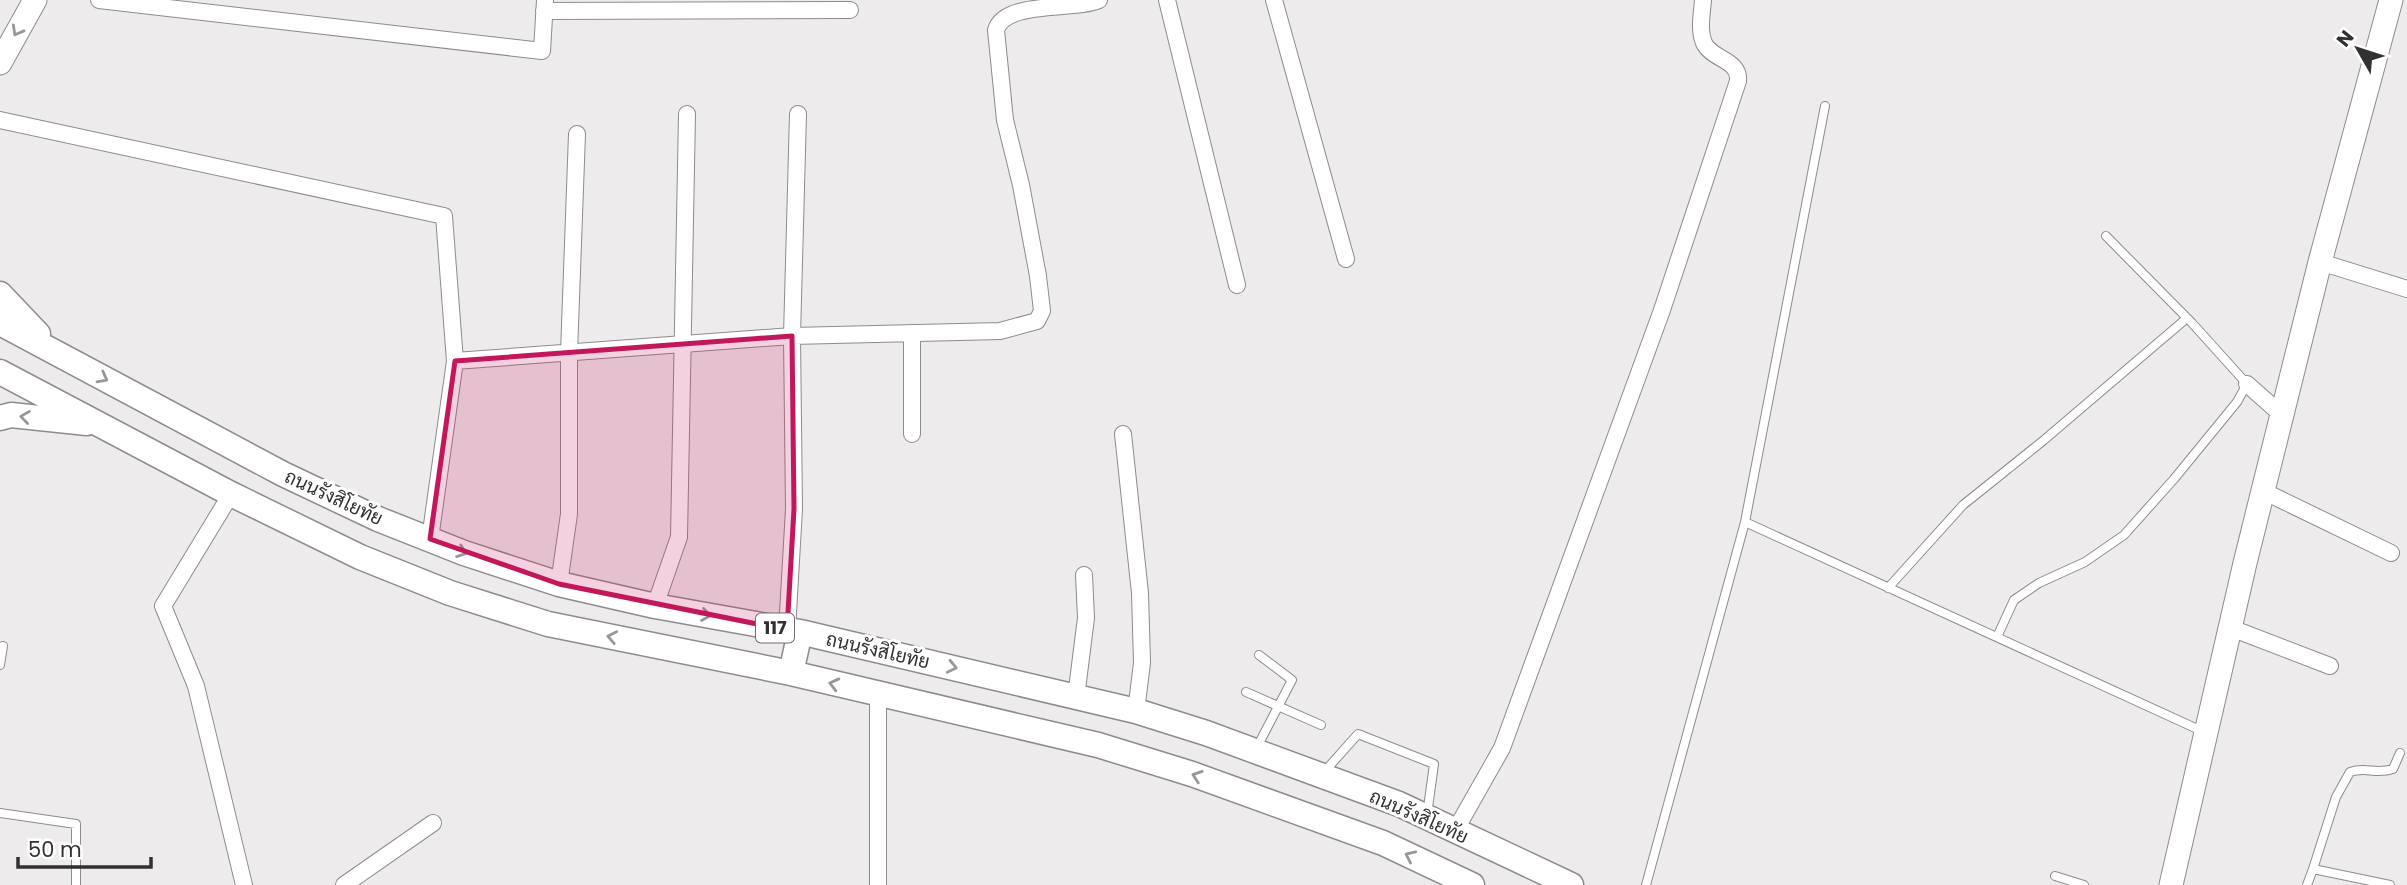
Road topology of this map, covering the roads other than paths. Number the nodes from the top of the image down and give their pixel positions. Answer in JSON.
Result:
{"nodes":[{"id":1,"x":35,"y":0,"type":"edge"},
{"id":2,"x":99,"y":0,"type":"edge"},
{"id":3,"x":1099,"y":0,"type":"edge"},
{"id":4,"x":1167,"y":0,"type":"edge"},
{"id":5,"x":1274,"y":0,"type":"edge"},
{"id":6,"x":1703,"y":0,"type":"edge"},
{"id":7,"x":2390,"y":0,"type":"edge"},
{"id":8,"x":545,"y":6,"type":"edge"},
{"id":9,"x":850,"y":10,"type":"dead end"},
{"id":10,"x":0,"y":63,"type":"edge"},
{"id":11,"x":1825,"y":106,"type":"dead end"},
{"id":12,"x":687,"y":114,"type":"dead end"},
{"id":13,"x":798,"y":114,"type":"dead end"},
{"id":14,"x":0,"y":120,"type":"edge"},
{"id":15,"x":577,"y":134,"type":"dead end"},
{"id":16,"x":2106,"y":236,"type":"dead end"},
{"id":17,"x":1346,"y":259,"type":"dead end"},
{"id":18,"x":2320,"y":262,"type":"junction"},
{"id":19,"x":1237,"y":285,"type":"dead end"},
{"id":20,"x":2407,"y":289,"type":"edge"},
{"id":21,"x":0,"y":294,"type":"edge"},
{"id":22,"x":2187,"y":318,"type":"junction"},
{"id":23,"x":0,"y":323,"type":"edge"},
{"id":24,"x":912,"y":333,"type":"junction"},
{"id":25,"x":792,"y":336,"type":"junction"},
{"id":26,"x":681,"y":344,"type":"junction"},
{"id":27,"x":569,"y":353,"type":"junction"},
{"id":28,"x":60,"y":355,"type":"junction"},
{"id":29,"x":455,"y":361,"type":"junction"},
{"id":30,"x":0,"y":372,"type":"edge"},
{"id":31,"x":2247,"y":384,"type":"junction"},
{"id":32,"x":2282,"y":415,"type":"junction"},
{"id":33,"x":0,"y":418,"type":"edge"},
{"id":34,"x":98,"y":424,"type":"junction"},
{"id":35,"x":912,"y":434,"type":"dead end"},
{"id":36,"x":1123,"y":434,"type":"dead end"},
{"id":37,"x":2263,"y":491,"type":"junction"},
{"id":38,"x":231,"y":494,"type":"junction"},
{"id":39,"x":1745,"y":522,"type":"junction"},
{"id":40,"x":430,"y":540,"type":"junction"},
{"id":41,"x":2391,"y":553,"type":"dead end"},
{"id":42,"x":1084,"y":575,"type":"dead end"},
{"id":43,"x":559,"y":584,"type":"junction"},
{"id":44,"x":1888,"y":588,"type":"junction"},
{"id":45,"x":655,"y":606,"type":"junction"},
{"id":46,"x":2231,"y":628,"type":"junction"},
{"id":47,"x":793,"y":631,"type":"junction"},
{"id":48,"x":1997,"y":637,"type":"junction"},
{"id":49,"x":3,"y":646,"type":"dead end"},
{"id":50,"x":1259,"y":655,"type":"dead end"},
{"id":51,"x":0,"y":665,"type":"edge"},
{"id":52,"x":2330,"y":666,"type":"dead end"},
{"id":53,"x":791,"y":673,"type":"junction"},
{"id":54,"x":1246,"y":692,"type":"dead end"},
{"id":55,"x":878,"y":695,"type":"junction"},
{"id":56,"x":1076,"y":696,"type":"junction"},
{"id":57,"x":1278,"y":707,"type":"junction"},
{"id":58,"x":1136,"y":711,"type":"junction"},
{"id":59,"x":1321,"y":726,"type":"dead end"},
{"id":60,"x":2207,"y":733,"type":"junction"},
{"id":61,"x":1255,"y":751,"type":"junction"},
{"id":62,"x":2400,"y":753,"type":"dead end"},
{"id":63,"x":1321,"y":776,"type":"junction"},
{"id":64,"x":0,"y":813,"type":"edge"},
{"id":65,"x":1427,"y":818,"type":"junction"},
{"id":66,"x":433,"y":823,"type":"dead end"},
{"id":67,"x":1455,"y":831,"type":"junction"},
{"id":68,"x":2313,"y":869,"type":"junction"},
{"id":69,"x":2055,"y":876,"type":"dead end"},
{"id":70,"x":1466,"y":884,"type":"edge"},
{"id":71,"x":76,"y":885,"type":"edge"},
{"id":72,"x":244,"y":885,"type":"edge"},
{"id":73,"x":344,"y":885,"type":"edge"},
{"id":74,"x":878,"y":885,"type":"edge"},
{"id":75,"x":1570,"y":885,"type":"edge"},
{"id":76,"x":1646,"y":885,"type":"edge"},
{"id":77,"x":2084,"y":885,"type":"edge"},
{"id":78,"x":2171,"y":885,"type":"edge"},
{"id":79,"x":2307,"y":885,"type":"edge"},
{"id":80,"x":2390,"y":885,"type":"edge"}],
"edges":[{"from":1,"to":10,"type":"street","one_way":true},
{"from":2,"to":8,"type":"street"},
{"from":3,"to":24,"type":"street"},
{"from":4,"to":19,"type":"street"},
{"from":5,"to":17,"type":"street"},
{"from":6,"to":67,"type":"street"},
{"from":7,"to":18,"type":"street"},
{"from":8,"to":9,"type":"street"},
{"from":11,"to":39,"type":"lane"},
{"from":12,"to":26,"type":"street"},
{"from":13,"to":25,"type":"street"},
{"from":14,"to":29,"type":"street"},
{"from":15,"to":27,"type":"street"},
{"from":16,"to":22,"type":"lane"},
{"from":18,"to":20,"type":"street"},
{"from":18,"to":32,"type":"street"},
{"from":21,"to":28,"type":"main road"},
{"from":22,"to":31,"type":"lane"},
{"from":22,"to":44,"type":"lane"},
{"from":23,"to":28,"type":"main road","name":"ถนนรังสิโยทัย","number":"117"},
{"from":24,"to":25,"type":"street"},
{"from":24,"to":35,"type":"street"},
{"from":25,"to":26,"type":"street"},
{"from":25,"to":47,"type":"street"},
{"from":26,"to":27,"type":"street"},
{"from":26,"to":45,"type":"street"},
{"from":27,"to":29,"type":"street"},
{"from":27,"to":43,"type":"street"},
{"from":28,"to":40,"type":"main road","name":"ถนนรังสิโยทัย","number":"117","one_way":true},
{"from":29,"to":40,"type":"street"},
{"from":30,"to":34,"type":"main road","name":"ถนนรังสิโยทัย","number":"117"},
{"from":31,"to":32,"type":"street"},
{"from":31,"to":48,"type":"lane"},
{"from":32,"to":37,"type":"street"},
{"from":34,"to":33,"type":"main road","one_way":true},
{"from":34,"to":38,"type":"main road","name":"ถนนรังสิโยทัย","number":"117"},
{"from":36,"to":58,"type":"street"},
{"from":37,"to":41,"type":"street"},
{"from":37,"to":46,"type":"street"},
{"from":53,"to":38,"type":"main road","name":"ถนนรังสิโยทัย","number":"117","one_way":true},
{"from":38,"to":72,"type":"street"},
{"from":39,"to":44,"type":"lane"},
{"from":39,"to":76,"type":"lane"},
{"from":40,"to":43,"type":"main road","name":"ถนนรังสิโยทัย","number":"117","one_way":true},
{"from":42,"to":56,"type":"street"},
{"from":43,"to":45,"type":"main road","name":"ถนนรังสิโยทัย","number":"117"},
{"from":44,"to":48,"type":"lane"},
{"from":45,"to":47,"type":"main road","name":"ถนนรังสิโยทัย","number":"117","one_way":true},
{"from":46,"to":52,"type":"street"},
{"from":46,"to":60,"type":"street"},
{"from":47,"to":53,"type":"main road"},
{"from":47,"to":56,"type":"main road","name":"ถนนรังสิโยทัย","number":"117","one_way":true},
{"from":48,"to":60,"type":"lane"},
{"from":49,"to":51,"type":"lane"},
{"from":50,"to":57,"type":"lane"},
{"from":55,"to":53,"type":"main road","name":"ถนนรังสิโยทัย","number":"117","one_way":true},
{"from":54,"to":57,"type":"lane"},
{"from":70,"to":55,"type":"main road","name":"ถนนรังสิโยทัย","number":"117","one_way":true},
{"from":55,"to":74,"type":"street"},
{"from":56,"to":58,"type":"main road","name":"ถนนรังสิโยทัย","number":"117"},
{"from":57,"to":59,"type":"lane"},
{"from":57,"to":61,"type":"lane"},
{"from":58,"to":61,"type":"main road","name":"ถนนรังสิโยทัย","number":"117"},
{"from":60,"to":78,"type":"street"},
{"from":61,"to":63,"type":"main road","name":"ถนนรังสิโยทัย","number":"117"},
{"from":62,"to":68,"type":"lane"},
{"from":63,"to":65,"type":"main road","name":"ถนนรังสิโยทัย","number":"117"},
{"from":63,"to":65,"type":"lane"},
{"from":64,"to":71,"type":"lane"},
{"from":65,"to":67,"type":"main road","name":"ถนนรังสิโยทัย","number":"117"},
{"from":66,"to":73,"type":"street"},
{"from":67,"to":75,"type":"main road","name":"ถนนรังสิโยทัย","number":"117"},
{"from":68,"to":79,"type":"lane"},
{"from":68,"to":80,"type":"lane"},
{"from":69,"to":77,"type":"lane"}]}
